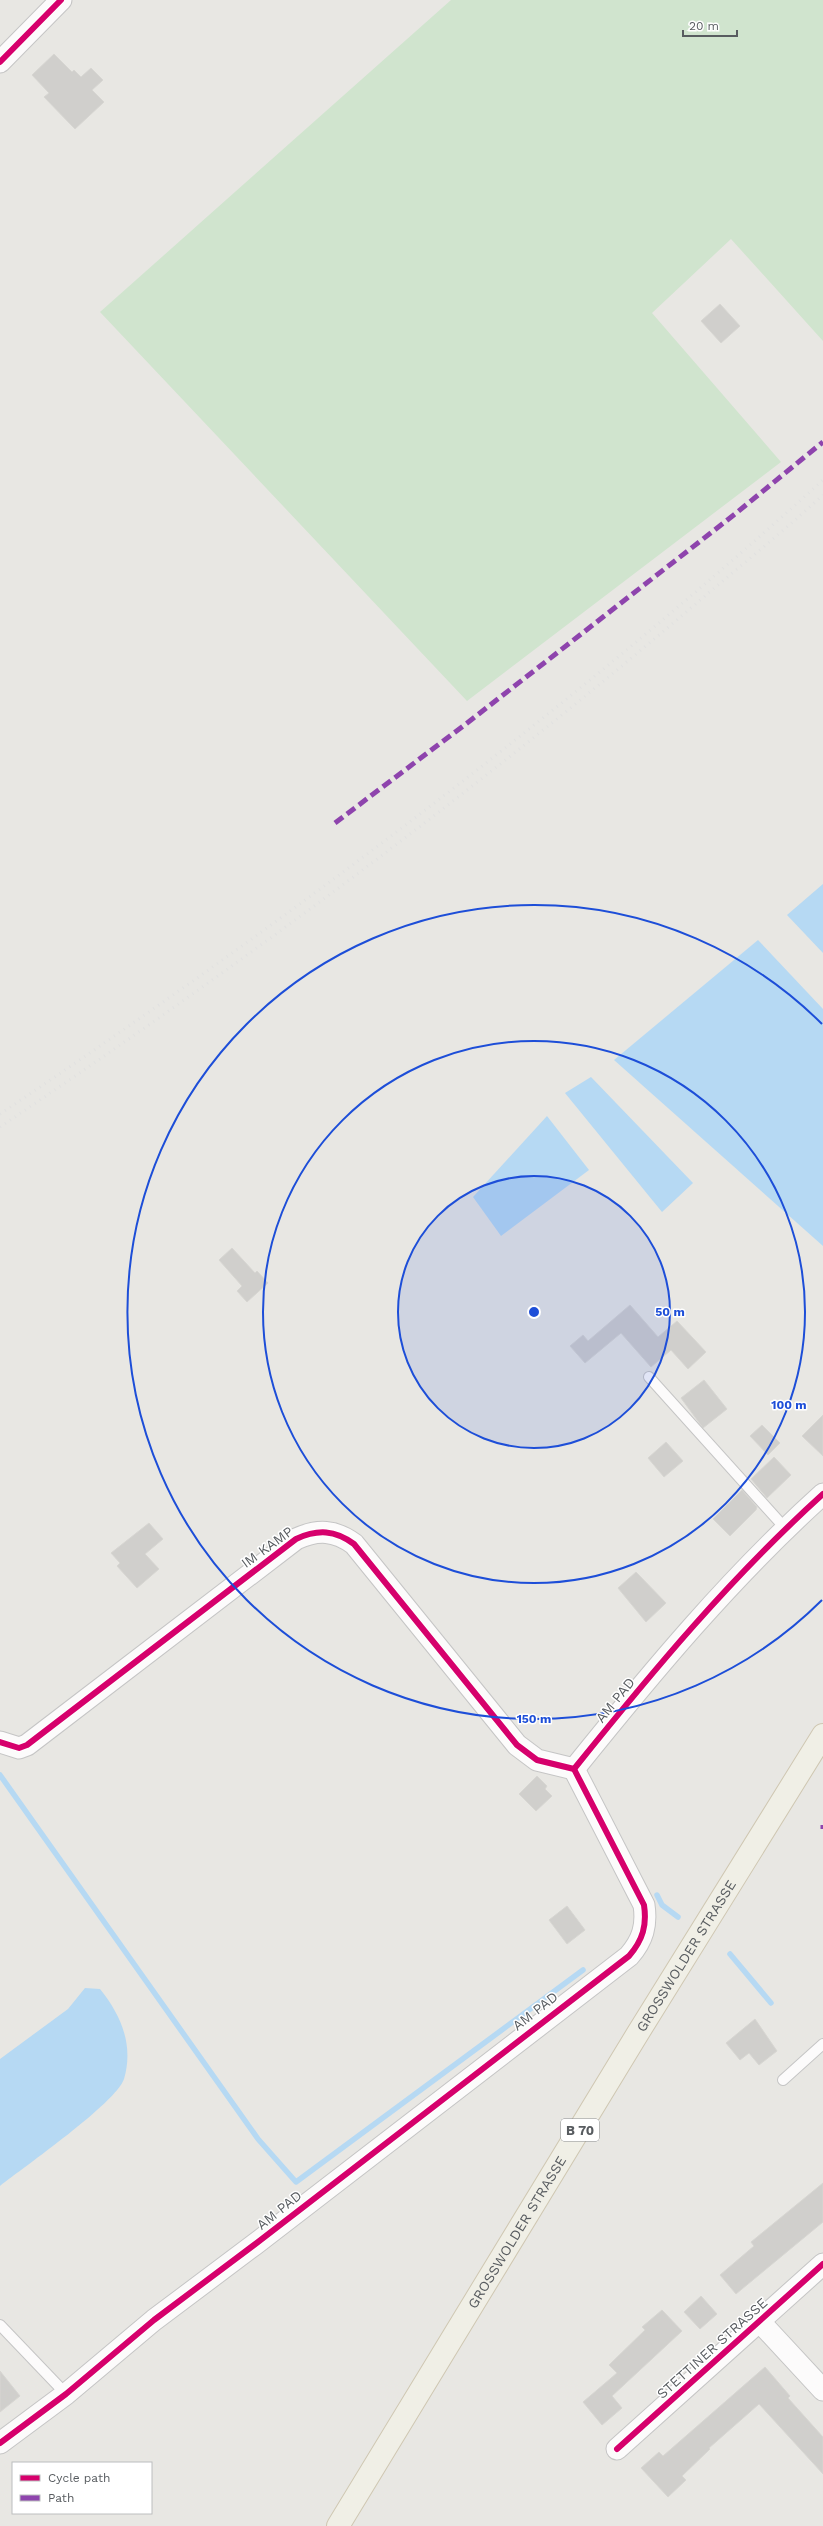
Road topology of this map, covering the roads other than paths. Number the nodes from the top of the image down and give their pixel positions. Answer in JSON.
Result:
{"nodes":[{"id":1,"x":61,"y":0,"type":"edge"},
{"id":2,"x":0,"y":62,"type":"edge"},
{"id":3,"x":649,"y":1377,"type":"dead end"},
{"id":4,"x":823,"y":1494,"type":"edge"},
{"id":5,"x":785,"y":1528,"type":"junction"},
{"id":6,"x":823,"y":1735,"type":"edge"},
{"id":7,"x":0,"y":1742,"type":"edge"},
{"id":8,"x":574,"y":1769,"type":"junction"},
{"id":9,"x":823,"y":2044,"type":"edge"},
{"id":10,"x":782,"y":2080,"type":"dead end"},
{"id":11,"x":823,"y":2264,"type":"edge"},
{"id":12,"x":760,"y":2322,"type":"junction"},
{"id":13,"x":0,"y":2326,"type":"edge"},
{"id":14,"x":823,"y":2390,"type":"edge"},
{"id":15,"x":66,"y":2394,"type":"junction"},
{"id":16,"x":0,"y":2443,"type":"edge"},
{"id":17,"x":617,"y":2449,"type":"dead end"},
{"id":18,"x":338,"y":2526,"type":"edge"}],
"edges":[{"from":1,"to":2,"type":"street"},
{"from":3,"to":5,"type":"lane"},
{"from":4,"to":5,"type":"street","name":"AM PAD"},
{"from":5,"to":8,"type":"street","name":"AM PAD"},
{"from":6,"to":18,"type":"main road","name":"GROSSWOLDER STRASSE","number":"B 70"},
{"from":7,"to":8,"type":"street","name":"IM KAMP"},
{"from":8,"to":15,"type":"street","name":"AM PAD"},
{"from":9,"to":10,"type":"lane"},
{"from":11,"to":12,"type":"street","name":"STETTINER STRASSE"},
{"from":12,"to":14,"type":"street"},
{"from":12,"to":17,"type":"street","name":"STETTINER STRASSE"},
{"from":13,"to":15,"type":"lane"},
{"from":15,"to":16,"type":"street","name":"AM PAD"}]}
